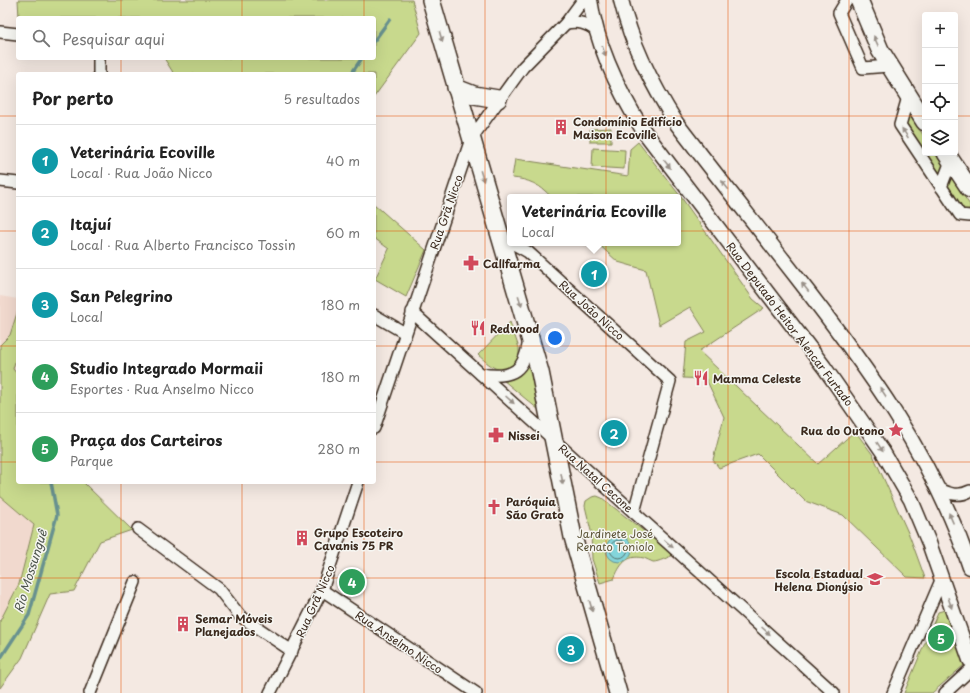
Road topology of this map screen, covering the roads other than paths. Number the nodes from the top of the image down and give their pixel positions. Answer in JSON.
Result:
{"nodes":[{"id":1,"x":431,"y":0,"type":"edge"},
{"id":2,"x":583,"y":0,"type":"edge"},
{"id":3,"x":590,"y":0,"type":"edge"},
{"id":4,"x":621,"y":0,"type":"edge"},
{"id":5,"x":847,"y":0,"type":"edge"},
{"id":6,"x":859,"y":0,"type":"edge"},
{"id":7,"x":566,"y":23,"type":"junction"},
{"id":8,"x":597,"y":31,"type":"junction"},
{"id":9,"x":0,"y":32,"type":"edge"},
{"id":10,"x":16,"y":34,"type":"edge"},
{"id":11,"x":99,"y":60,"type":"edge"},
{"id":12,"x":889,"y":66,"type":"junction"},
{"id":13,"x":98,"y":72,"type":"edge"},
{"id":14,"x":456,"y":88,"type":"junction"},
{"id":15,"x":908,"y":97,"type":"junction"},
{"id":16,"x":498,"y":99,"type":"junction"},
{"id":17,"x":924,"y":120,"type":"edge"},
{"id":18,"x":471,"y":139,"type":"junction"},
{"id":19,"x":949,"y":157,"type":"edge"},
{"id":20,"x":0,"y":181,"type":"edge"},
{"id":21,"x":16,"y":183,"type":"edge"},
{"id":22,"x":941,"y":187,"type":"junction"},
{"id":23,"x":970,"y":189,"type":"edge"},
{"id":24,"x":970,"y":216,"type":"edge"},
{"id":25,"x":507,"y":239,"type":"edge"},
{"id":26,"x":509,"y":246,"type":"edge"},
{"id":27,"x":516,"y":246,"type":"edge"},
{"id":28,"x":412,"y":312,"type":"junction"},
{"id":29,"x":376,"y":316,"type":"edge"},
{"id":30,"x":405,"y":334,"type":"junction"},
{"id":31,"x":530,"y":334,"type":"junction"},
{"id":32,"x":481,"y":374,"type":"junction"},
{"id":33,"x":376,"y":422,"type":"edge"},
{"id":34,"x":555,"y":441,"type":"junction"},
{"id":35,"x":357,"y":484,"type":"edge"},
{"id":36,"x":938,"y":489,"type":"junction"},
{"id":37,"x":970,"y":491,"type":"edge"},
{"id":38,"x":634,"y":512,"type":"junction"},
{"id":39,"x":138,"y":529,"type":"dead end"},
{"id":40,"x":970,"y":544,"type":"edge"},
{"id":41,"x":969,"y":564,"type":"edge"},
{"id":42,"x":942,"y":578,"type":"junction"},
{"id":43,"x":135,"y":582,"type":"dead end"},
{"id":44,"x":322,"y":590,"type":"junction"},
{"id":45,"x":292,"y":651,"type":"junction"},
{"id":46,"x":970,"y":660,"type":"edge"},
{"id":47,"x":970,"y":670,"type":"edge"},
{"id":48,"x":948,"y":690,"type":"edge"},
{"id":49,"x":90,"y":693,"type":"edge"},
{"id":50,"x":270,"y":693,"type":"edge"},
{"id":51,"x":476,"y":693,"type":"edge"},
{"id":52,"x":618,"y":693,"type":"edge"},
{"id":53,"x":834,"y":693,"type":"edge"},
{"id":54,"x":893,"y":693,"type":"edge"}],
"edges":[{"from":1,"to":14,"type":"main road","one_way":true},
{"from":2,"to":7,"type":"street","name":"Rua Grã Nicco"},
{"from":3,"to":8,"type":"street","name":"Rua Deputado Heitor Alencar Furtado"},
{"from":36,"to":4,"type":"street","one_way":true},
{"from":5,"to":12,"type":"street"},
{"from":12,"to":6,"type":"main road","one_way":true},
{"from":7,"to":8,"type":"street"},
{"from":7,"to":16,"type":"street","name":"Rua Grã Nicco"},
{"from":8,"to":42,"type":"street","name":"Rua Deputado Heitor Alencar Furtado","one_way":true},
{"from":9,"to":10,"type":"street"},
{"from":11,"to":13,"type":"street"},
{"from":12,"to":15,"type":"main road"},
{"from":14,"to":16,"type":"main road"},
{"from":14,"to":18,"type":"main road"},
{"from":15,"to":17,"type":"main road"},
{"from":22,"to":15,"type":"street","one_way":true},
{"from":16,"to":18,"type":"street","name":"Rua Grã Nicco"},
{"from":18,"to":25,"type":"main road","one_way":true},
{"from":18,"to":28,"type":"street","name":"Rua Grã Nicco"},
{"from":19,"to":22,"type":"street"},
{"from":19,"to":23,"type":"main road"},
{"from":20,"to":21,"type":"street"},
{"from":22,"to":24,"type":"street"},
{"from":26,"to":31,"type":"main road","one_way":true},
{"from":27,"to":38,"type":"street","name":"Rua João Nicco"},
{"from":28,"to":30,"type":"street","name":"Rua Grã Nicco"},
{"from":28,"to":32,"type":"street","name":"Rua Natal Cecone"},
{"from":29,"to":30,"type":"street"},
{"from":30,"to":33,"type":"street","name":"Rua Grã Nicco"},
{"from":31,"to":32,"type":"street"},
{"from":31,"to":34,"type":"main road"},
{"from":32,"to":34,"type":"street","name":"Rua Natal Cecone","one_way":true},
{"from":34,"to":38,"type":"street","name":"Rua Natal Cecone"},
{"from":34,"to":52,"type":"main road","one_way":true},
{"from":35,"to":44,"type":"street","name":"Rua Grã Nicco"},
{"from":36,"to":37,"type":"street"},
{"from":41,"to":36,"type":"street","one_way":true},
{"from":38,"to":53,"type":"street","name":"Rua Natal Cecone","one_way":true},
{"from":39,"to":45,"type":"street"},
{"from":40,"to":41,"type":"street"},
{"from":42,"to":46,"type":"street","name":"Rua Deputado Heitor Alencar Furtado","one_way":true},
{"from":42,"to":54,"type":"street"},
{"from":43,"to":49,"type":"street"},
{"from":44,"to":45,"type":"street","name":"Rua Grã Nicco"},
{"from":44,"to":51,"type":"street","name":"Rua Anselmo Nicco"},
{"from":45,"to":50,"type":"street","name":"Rua Grã Nicco"},
{"from":47,"to":48,"type":"street"}]}
